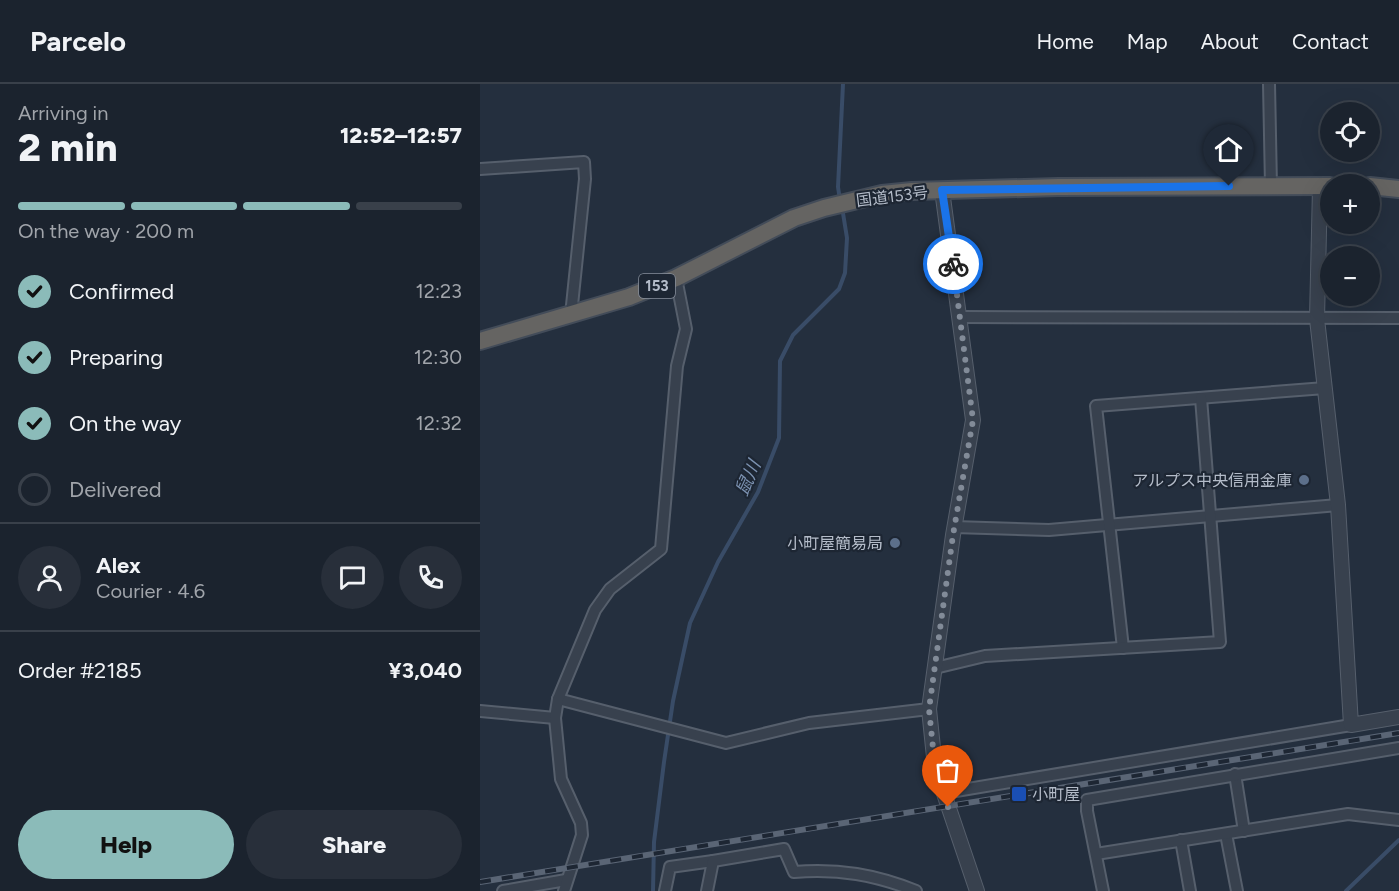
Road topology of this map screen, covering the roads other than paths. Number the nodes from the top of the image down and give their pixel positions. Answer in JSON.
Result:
{"nodes":[{"id":1,"x":1269,"y":84,"type":"edge"},
{"id":2,"x":480,"y":169,"type":"edge"},
{"id":3,"x":1271,"y":186,"type":"junction"},
{"id":4,"x":1320,"y":186,"type":"edge"},
{"id":5,"x":1380,"y":187,"type":"edge"},
{"id":6,"x":1399,"y":189,"type":"edge"},
{"id":7,"x":942,"y":190,"type":"junction"},
{"id":8,"x":1322,"y":234,"type":"edge"},
{"id":9,"x":676,"y":278,"type":"junction"},
{"id":10,"x":572,"y":315,"type":"junction"},
{"id":11,"x":961,"y":317,"type":"junction"},
{"id":12,"x":1399,"y":318,"type":"edge"},
{"id":13,"x":1317,"y":319,"type":"junction"},
{"id":14,"x":480,"y":341,"type":"edge"},
{"id":15,"x":1325,"y":388,"type":"junction"},
{"id":16,"x":1201,"y":398,"type":"junction"},
{"id":17,"x":1338,"y":504,"type":"junction"},
{"id":18,"x":1210,"y":515,"type":"junction"},
{"id":19,"x":1109,"y":524,"type":"junction"},
{"id":20,"x":954,"y":527,"type":"junction"},
{"id":21,"x":1123,"y":648,"type":"junction"},
{"id":22,"x":935,"y":668,"type":"junction"},
{"id":23,"x":558,"y":699,"type":"junction"},
{"id":24,"x":929,"y":709,"type":"junction"},
{"id":25,"x":480,"y":711,"type":"edge"},
{"id":26,"x":1399,"y":717,"type":"edge"},
{"id":27,"x":555,"y":718,"type":"junction"},
{"id":28,"x":1351,"y":725,"type":"junction"},
{"id":29,"x":1399,"y":748,"type":"edge"},
{"id":30,"x":1234,"y":774,"type":"junction"},
{"id":31,"x":944,"y":793,"type":"junction"},
{"id":32,"x":1399,"y":820,"type":"edge"},
{"id":33,"x":1244,"y":831,"type":"junction"},
{"id":34,"x":1226,"y":834,"type":"junction"},
{"id":35,"x":1181,"y":840,"type":"junction"},
{"id":36,"x":1096,"y":854,"type":"junction"},
{"id":37,"x":712,"y":861,"type":"junction"},
{"id":38,"x":565,"y":885,"type":"edge"},
{"id":39,"x":503,"y":891,"type":"edge"},
{"id":40,"x":665,"y":891,"type":"edge"},
{"id":41,"x":707,"y":891,"type":"edge"},
{"id":42,"x":916,"y":891,"type":"edge"},
{"id":43,"x":977,"y":891,"type":"edge"},
{"id":44,"x":1103,"y":891,"type":"edge"},
{"id":45,"x":1190,"y":891,"type":"edge"},
{"id":46,"x":1237,"y":891,"type":"edge"}],
"edges":[{"from":1,"to":3,"type":"street"},
{"from":2,"to":10,"type":"street"},
{"from":3,"to":4,"type":"highway","name":"国道153号","number":"153"},
{"from":3,"to":7,"type":"highway","name":"国道153号","number":"153"},
{"from":5,"to":6,"type":"highway"},
{"from":7,"to":9,"type":"highway","name":"国道153号","number":"153"},
{"from":7,"to":11,"type":"street"},
{"from":8,"to":13,"type":"street"},
{"from":9,"to":10,"type":"highway","name":"国道153号","number":"153"},
{"from":9,"to":23,"type":"street"},
{"from":10,"to":14,"type":"highway","name":"国道153号","number":"153"},
{"from":11,"to":13,"type":"street"},
{"from":11,"to":20,"type":"street"},
{"from":12,"to":13,"type":"street"},
{"from":13,"to":15,"type":"street"},
{"from":15,"to":16,"type":"street"},
{"from":15,"to":17,"type":"street"},
{"from":16,"to":18,"type":"street"},
{"from":16,"to":19,"type":"street"},
{"from":17,"to":18,"type":"street"},
{"from":17,"to":28,"type":"street"},
{"from":18,"to":19,"type":"street"},
{"from":18,"to":21,"type":"street"},
{"from":19,"to":20,"type":"street"},
{"from":19,"to":21,"type":"street"},
{"from":20,"to":22,"type":"street"},
{"from":21,"to":22,"type":"street"},
{"from":22,"to":24,"type":"street"},
{"from":23,"to":24,"type":"street"},
{"from":23,"to":27,"type":"street"},
{"from":24,"to":31,"type":"street"},
{"from":25,"to":27,"type":"street"},
{"from":26,"to":28,"type":"street"},
{"from":27,"to":38,"type":"street"},
{"from":28,"to":31,"type":"street"},
{"from":29,"to":30,"type":"street"},
{"from":30,"to":33,"type":"street"},
{"from":30,"to":36,"type":"street"},
{"from":31,"to":43,"type":"street"},
{"from":32,"to":33,"type":"street"},
{"from":33,"to":34,"type":"street"},
{"from":34,"to":35,"type":"street"},
{"from":34,"to":46,"type":"street"},
{"from":35,"to":36,"type":"street"},
{"from":35,"to":45,"type":"street"},
{"from":36,"to":44,"type":"street"},
{"from":37,"to":40,"type":"street"},
{"from":37,"to":41,"type":"street"},
{"from":37,"to":42,"type":"street"},
{"from":38,"to":39,"type":"street"}]}
